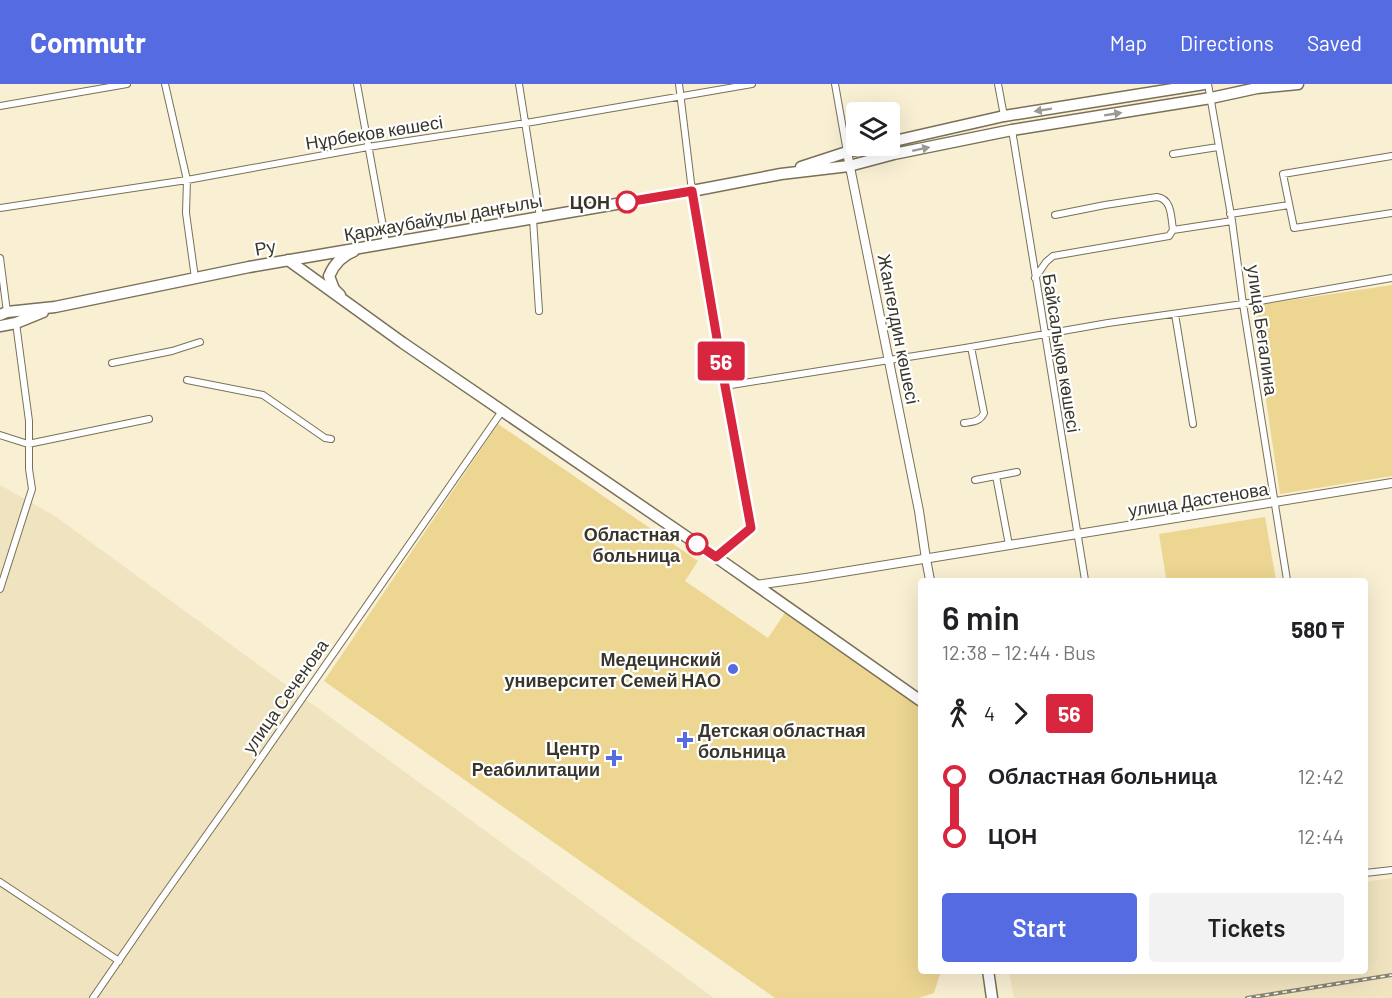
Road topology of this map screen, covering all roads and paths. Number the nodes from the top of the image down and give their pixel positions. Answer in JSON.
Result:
{"nodes":[{"id":1,"x":127,"y":84,"type":"edge"},
{"id":2,"x":165,"y":84,"type":"edge"},
{"id":3,"x":357,"y":84,"type":"edge"},
{"id":4,"x":519,"y":84,"type":"edge"},
{"id":5,"x":679,"y":84,"type":"edge"},
{"id":6,"x":752,"y":84,"type":"edge"},
{"id":7,"x":835,"y":84,"type":"edge"},
{"id":8,"x":998,"y":84,"type":"edge"},
{"id":9,"x":1206,"y":84,"type":"edge"},
{"id":10,"x":1298,"y":84,"type":"edge"},
{"id":11,"x":681,"y":97,"type":"junction"},
{"id":12,"x":1211,"y":98,"type":"junction"},
{"id":13,"x":0,"y":106,"type":"edge"},
{"id":14,"x":1004,"y":117,"type":"junction"},
{"id":15,"x":526,"y":123,"type":"junction"},
{"id":16,"x":1012,"y":130,"type":"junction"},
{"id":17,"x":900,"y":140,"type":"edge"},
{"id":18,"x":846,"y":146,"type":"edge"},
{"id":19,"x":368,"y":147,"type":"junction"},
{"id":20,"x":1218,"y":147,"type":"junction"},
{"id":21,"x":846,"y":152,"type":"edge"},
{"id":22,"x":1173,"y":154,"type":"dead end"},
{"id":23,"x":848,"y":156,"type":"edge"},
{"id":24,"x":1392,"y":156,"type":"edge"},
{"id":25,"x":849,"y":166,"type":"junction"},
{"id":26,"x":781,"y":174,"type":"junction"},
{"id":27,"x":187,"y":180,"type":"junction"},
{"id":28,"x":692,"y":191,"type":"junction"},
{"id":29,"x":1289,"y":205,"type":"junction"},
{"id":30,"x":0,"y":208,"type":"edge"},
{"id":31,"x":1392,"y":213,"type":"edge"},
{"id":32,"x":1054,"y":215,"type":"dead end"},
{"id":33,"x":1231,"y":217,"type":"junction"},
{"id":34,"x":536,"y":218,"type":"junction"},
{"id":35,"x":1173,"y":230,"type":"junction"},
{"id":36,"x":380,"y":244,"type":"junction"},
{"id":37,"x":0,"y":258,"type":"edge"},
{"id":38,"x":288,"y":260,"type":"junction"},
{"id":39,"x":249,"y":267,"type":"junction"},
{"id":40,"x":309,"y":276,"type":"junction"},
{"id":41,"x":195,"y":278,"type":"junction"},
{"id":42,"x":1392,"y":278,"type":"edge"},
{"id":43,"x":1035,"y":279,"type":"junction"},
{"id":44,"x":1243,"y":304,"type":"junction"},
{"id":45,"x":353,"y":308,"type":"junction"},
{"id":46,"x":539,"y":311,"type":"dead end"},
{"id":47,"x":1175,"y":314,"type":"junction"},
{"id":48,"x":3,"y":318,"type":"edge"},
{"id":49,"x":20,"y":318,"type":"junction"},
{"id":50,"x":1044,"y":335,"type":"junction"},
{"id":51,"x":200,"y":342,"type":"dead end"},
{"id":52,"x":971,"y":347,"type":"junction"},
{"id":53,"x":888,"y":360,"type":"junction"},
{"id":54,"x":112,"y":363,"type":"dead end"},
{"id":55,"x":187,"y":380,"type":"dead end"},
{"id":56,"x":725,"y":386,"type":"junction"},
{"id":57,"x":502,"y":411,"type":"junction"},
{"id":58,"x":149,"y":419,"type":"dead end"},
{"id":59,"x":964,"y":423,"type":"dead end"},
{"id":60,"x":1193,"y":424,"type":"dead end"},
{"id":61,"x":0,"y":435,"type":"edge"},
{"id":62,"x":331,"y":440,"type":"dead end"},
{"id":63,"x":28,"y":444,"type":"junction"},
{"id":64,"x":1017,"y":472,"type":"dead end"},
{"id":65,"x":996,"y":476,"type":"junction"},
{"id":66,"x":975,"y":480,"type":"dead end"},
{"id":67,"x":1392,"y":483,"type":"edge"},
{"id":68,"x":1274,"y":502,"type":"junction"},
{"id":69,"x":1077,"y":533,"type":"junction"},
{"id":70,"x":1009,"y":545,"type":"junction"},
{"id":71,"x":716,"y":557,"type":"junction"},
{"id":72,"x":926,"y":559,"type":"junction"},
{"id":73,"x":930,"y":578,"type":"edge"},
{"id":74,"x":1085,"y":578,"type":"edge"},
{"id":75,"x":1287,"y":578,"type":"edge"},
{"id":76,"x":756,"y":585,"type":"junction"},
{"id":77,"x":0,"y":589,"type":"edge"},
{"id":78,"x":918,"y":699,"type":"edge"},
{"id":79,"x":1392,"y":870,"type":"edge"},
{"id":80,"x":1368,"y":873,"type":"edge"},
{"id":81,"x":0,"y":882,"type":"edge"},
{"id":82,"x":118,"y":961,"type":"junction"},
{"id":83,"x":989,"y":974,"type":"edge"},
{"id":84,"x":93,"y":998,"type":"edge"},
{"id":85,"x":992,"y":998,"type":"edge"}],
"edges":[{"from":1,"to":13,"type":"street"},
{"from":2,"to":27,"type":"street"},
{"from":3,"to":19,"type":"street"},
{"from":4,"to":15,"type":"street"},
{"from":5,"to":11,"type":"street"},
{"from":6,"to":11,"type":"street","name":"Нұрбеков көшесі"},
{"from":7,"to":18,"type":"street","name":"Жангелдин көшесі"},
{"from":8,"to":14,"type":"street"},
{"from":9,"to":12,"type":"street","name":"улица Бегалина"},
{"from":9,"to":14,"type":"highway","one_way":true},
{"from":10,"to":12,"type":"highway","name":"Қаржаубайұлы даңғылы"},
{"from":11,"to":15,"type":"street","name":"Нұрбеков көшесі"},
{"from":11,"to":28,"type":"street"},
{"from":16,"to":12,"type":"highway","name":"Қаржаубайұлы даңғылы","one_way":true},
{"from":12,"to":20,"type":"street","name":"улица Бегалина"},
{"from":14,"to":17,"type":"highway"},
{"from":15,"to":19,"type":"street","name":"Нұрбеков көшесі"},
{"from":15,"to":34,"type":"street"},
{"from":25,"to":16,"type":"highway","name":"Қаржаубайұлы даңғылы","one_way":true},
{"from":16,"to":43,"type":"street","name":"Байсалықов көшесі"},
{"from":19,"to":27,"type":"street","name":"Нұрбеков көшесі"},
{"from":19,"to":36,"type":"street"},
{"from":20,"to":22,"type":"street"},
{"from":20,"to":33,"type":"street","name":"улица Бегалина"},
{"from":21,"to":26,"type":"highway","name":"Қаржаубайұлы даңғылы"},
{"from":23,"to":25,"type":"street","name":"Жангелдин көшесі"},
{"from":24,"to":29,"type":"street"},
{"from":25,"to":26,"type":"highway","name":"Қаржаубайұлы даңғылы"},
{"from":25,"to":53,"type":"street","name":"Жангелдин көшесі"},
{"from":26,"to":28,"type":"highway","name":"Қаржаубайұлы даңғылы"},
{"from":27,"to":30,"type":"street","name":"Нұрбеков көшесі"},
{"from":27,"to":41,"type":"street"},
{"from":28,"to":34,"type":"highway","name":"Қаржаубайұлы даңғылы"},
{"from":28,"to":56,"type":"street"},
{"from":29,"to":31,"type":"street"},
{"from":29,"to":33,"type":"street"},
{"from":32,"to":35,"type":"street"},
{"from":33,"to":35,"type":"street"},
{"from":33,"to":44,"type":"street","name":"улица Бегалина"},
{"from":34,"to":36,"type":"highway","name":"Қаржаубайұлы даңғылы"},
{"from":34,"to":46,"type":"street"},
{"from":35,"to":43,"type":"street"},
{"from":36,"to":38,"type":"highway","name":"Қаржаубайұлы даңғылы"},
{"from":36,"to":45,"type":"highway"},
{"from":37,"to":48,"type":"street"},
{"from":38,"to":39,"type":"highway","name":"Ру"},
{"from":38,"to":40,"type":"highway"},
{"from":39,"to":40,"type":"highway"},
{"from":39,"to":41,"type":"highway"},
{"from":40,"to":45,"type":"highway"},
{"from":41,"to":49,"type":"highway"},
{"from":42,"to":44,"type":"street"},
{"from":43,"to":50,"type":"street","name":"Байсалықов көшесі"},
{"from":44,"to":47,"type":"street"},
{"from":44,"to":68,"type":"street","name":"улица Бегалина"},
{"from":45,"to":57,"type":"highway"},
{"from":47,"to":50,"type":"street"},
{"from":47,"to":60,"type":"street"},
{"from":48,"to":49,"type":"highway"},
{"from":49,"to":63,"type":"street"},
{"from":50,"to":52,"type":"street"},
{"from":50,"to":69,"type":"street","name":"Байсалықов көшесі"},
{"from":51,"to":54,"type":"street"},
{"from":52,"to":53,"type":"street"},
{"from":52,"to":59,"type":"street"},
{"from":53,"to":56,"type":"street"},
{"from":53,"to":72,"type":"street","name":"Жангелдин көшесі"},
{"from":55,"to":62,"type":"street"},
{"from":56,"to":71,"type":"street"},
{"from":57,"to":71,"type":"highway"},
{"from":57,"to":82,"type":"street","name":"улица Сеченова"},
{"from":58,"to":63,"type":"street"},
{"from":61,"to":63,"type":"street"},
{"from":63,"to":77,"type":"street"},
{"from":64,"to":65,"type":"street"},
{"from":65,"to":66,"type":"street"},
{"from":65,"to":70,"type":"street"},
{"from":67,"to":68,"type":"street","name":"улица Дастенова"},
{"from":68,"to":69,"type":"street","name":"улица Дастенова"},
{"from":68,"to":75,"type":"street","name":"улица Бегалина"},
{"from":69,"to":70,"type":"street","name":"улица Дастенова"},
{"from":69,"to":74,"type":"street","name":"Байсалықов көшесі"},
{"from":70,"to":72,"type":"street","name":"улица Дастенова"},
{"from":71,"to":76,"type":"highway"},
{"from":72,"to":73,"type":"street","name":"Жангелдин көшесі"},
{"from":72,"to":76,"type":"street","name":"улица Дастенова"},
{"from":76,"to":78,"type":"highway"},
{"from":79,"to":80,"type":"street"},
{"from":81,"to":82,"type":"street"},
{"from":82,"to":84,"type":"street","name":"улица Сеченова"},
{"from":83,"to":85,"type":"highway"}]}
